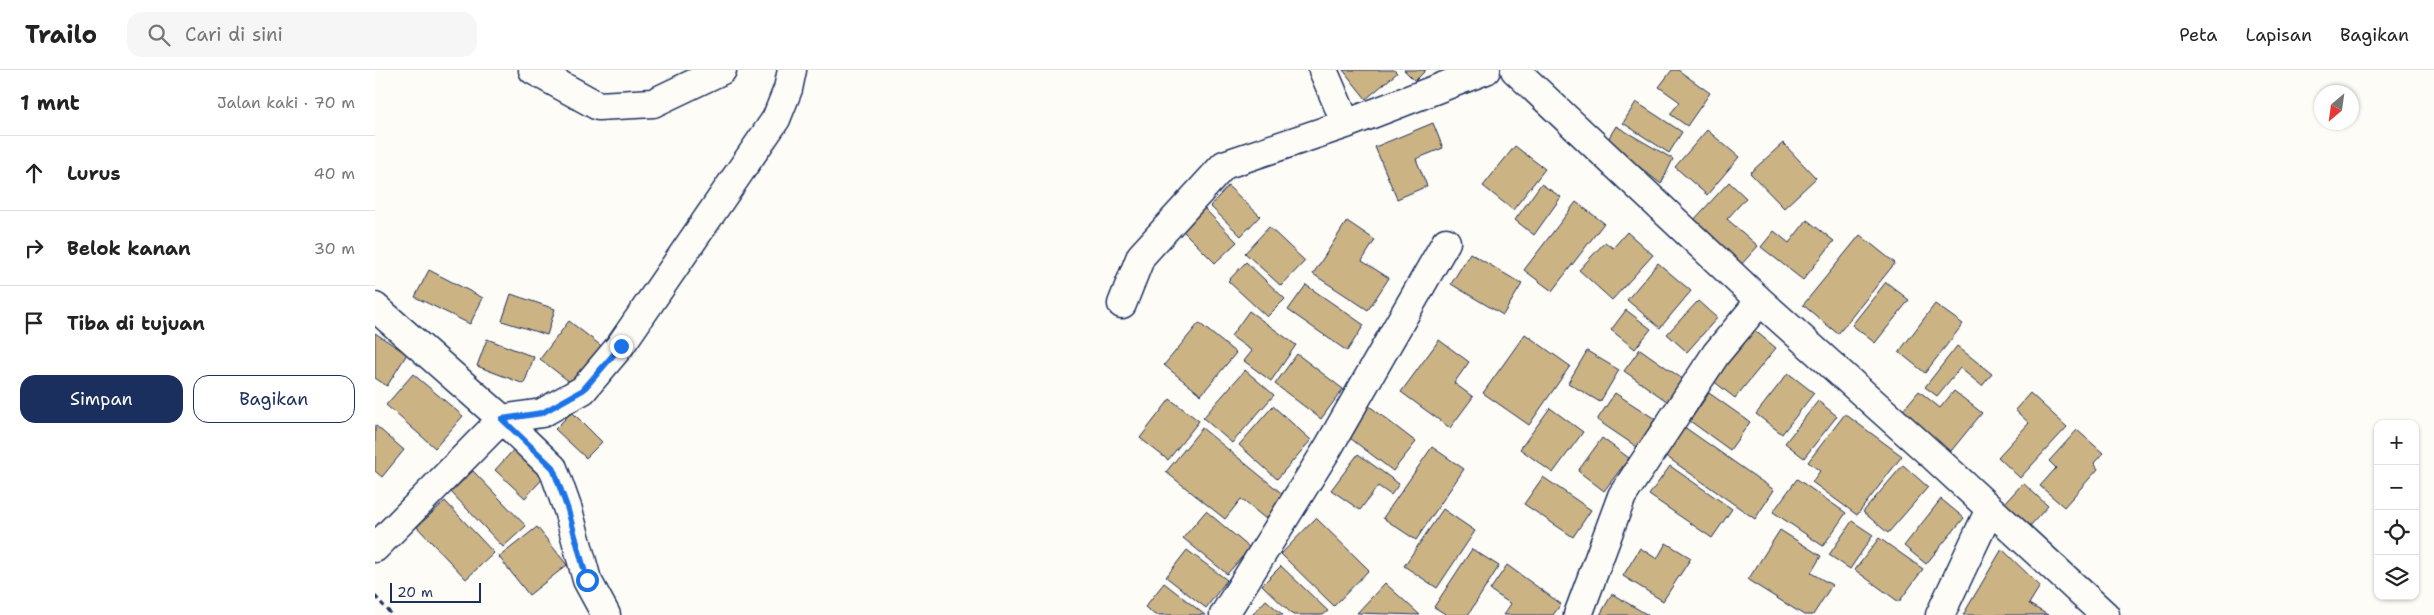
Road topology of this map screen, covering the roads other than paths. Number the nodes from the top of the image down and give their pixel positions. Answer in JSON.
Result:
{"nodes":[{"id":1,"x":533,"y":70,"type":"edge"},
{"id":2,"x":722,"y":70,"type":"edge"},
{"id":3,"x":792,"y":70,"type":"edge"},
{"id":4,"x":1323,"y":70,"type":"edge"},
{"id":5,"x":1486,"y":70,"type":"edge"},
{"id":6,"x":1515,"y":70,"type":"edge"},
{"id":7,"x":1346,"y":124,"type":"junction"},
{"id":8,"x":1447,"y":242,"type":"dead end"},
{"id":9,"x":1760,"y":301,"type":"junction"},
{"id":10,"x":1122,"y":304,"type":"dead end"},
{"id":11,"x":375,"y":307,"type":"edge"},
{"id":12,"x":502,"y":419,"type":"junction"},
{"id":13,"x":1990,"y":509,"type":"junction"},
{"id":14,"x":375,"y":548,"type":"edge"},
{"id":15,"x":606,"y":615,"type":"edge"},
{"id":16,"x":1224,"y":615,"type":"edge"},
{"id":17,"x":1578,"y":615,"type":"edge"},
{"id":18,"x":1940,"y":615,"type":"edge"},
{"id":19,"x":2105,"y":615,"type":"edge"}],
"edges":[{"from":1,"to":2,"type":"street"},
{"from":3,"to":12,"type":"street"},
{"from":4,"to":7,"type":"street"},
{"from":5,"to":7,"type":"street"},
{"from":6,"to":9,"type":"street"},
{"from":7,"to":10,"type":"street"},
{"from":8,"to":16,"type":"street"},
{"from":9,"to":13,"type":"street"},
{"from":9,"to":17,"type":"street"},
{"from":11,"to":12,"type":"street"},
{"from":12,"to":14,"type":"street"},
{"from":12,"to":15,"type":"street"},
{"from":13,"to":18,"type":"street"},
{"from":13,"to":19,"type":"street"}]}
